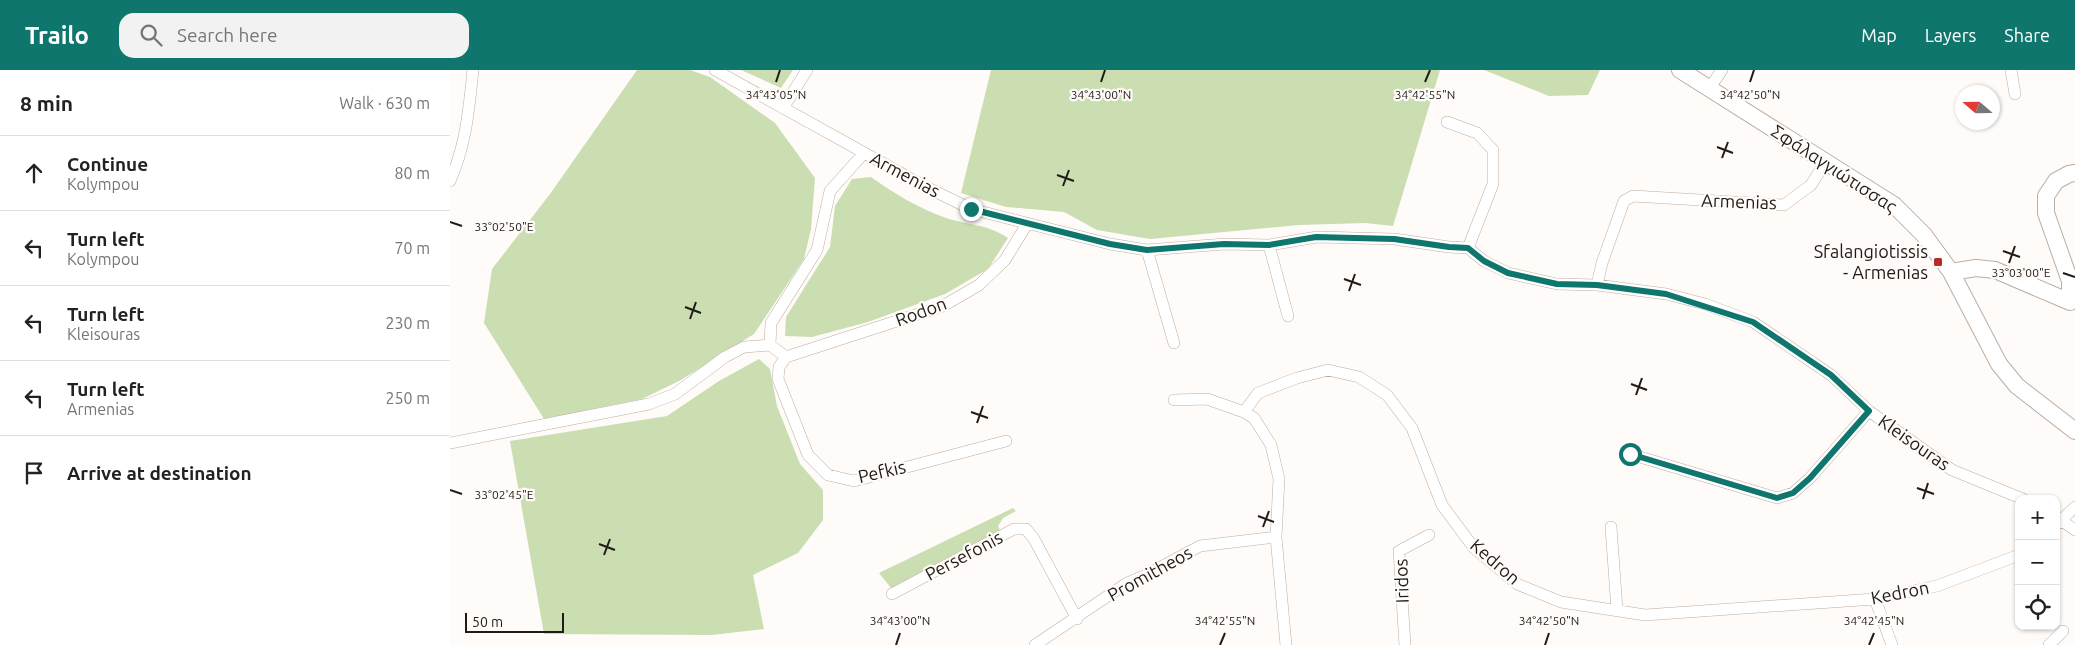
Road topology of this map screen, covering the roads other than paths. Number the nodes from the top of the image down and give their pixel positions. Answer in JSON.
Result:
{"nodes":[{"id":1,"x":473,"y":70,"type":"edge"},
{"id":2,"x":715,"y":70,"type":"edge"},
{"id":3,"x":806,"y":70,"type":"edge"},
{"id":4,"x":1680,"y":70,"type":"edge"},
{"id":5,"x":1722,"y":70,"type":"edge"},
{"id":6,"x":2011,"y":70,"type":"edge"},
{"id":7,"x":1709,"y":89,"type":"junction"},
{"id":8,"x":2015,"y":94,"type":"dead end"},
{"id":9,"x":783,"y":108,"type":"junction"},
{"id":10,"x":1447,"y":122,"type":"dead end"},
{"id":11,"x":864,"y":153,"type":"junction"},
{"id":12,"x":1826,"y":162,"type":"junction"},
{"id":13,"x":2075,"y":173,"type":"edge"},
{"id":14,"x":450,"y":181,"type":"edge"},
{"id":15,"x":1027,"y":224,"type":"junction"},
{"id":16,"x":1269,"y":245,"type":"junction"},
{"id":17,"x":1468,"y":248,"type":"junction"},
{"id":18,"x":1147,"y":250,"type":"junction"},
{"id":19,"x":1951,"y":272,"type":"junction"},
{"id":20,"x":1597,"y":285,"type":"junction"},
{"id":21,"x":2073,"y":304,"type":"edge"},
{"id":22,"x":1288,"y":316,"type":"dead end"},
{"id":23,"x":1174,"y":343,"type":"dead end"},
{"id":24,"x":770,"y":345,"type":"junction"},
{"id":25,"x":786,"y":357,"type":"junction"},
{"id":26,"x":1174,"y":400,"type":"dead end"},
{"id":27,"x":1869,"y":411,"type":"junction"},
{"id":28,"x":1244,"y":412,"type":"junction"},
{"id":29,"x":2075,"y":431,"type":"edge"},
{"id":30,"x":1006,"y":441,"type":"dead end"},
{"id":31,"x":450,"y":443,"type":"edge"},
{"id":32,"x":1630,"y":454,"type":"dead end"},
{"id":33,"x":2015,"y":496,"type":"edge"},
{"id":34,"x":2075,"y":507,"type":"edge"},
{"id":35,"x":2060,"y":519,"type":"edge"},
{"id":36,"x":2060,"y":522,"type":"edge"},
{"id":37,"x":1612,"y":527,"type":"dead end"},
{"id":38,"x":2075,"y":530,"type":"edge"},
{"id":39,"x":1429,"y":535,"type":"dead end"},
{"id":40,"x":1276,"y":537,"type":"junction"},
{"id":41,"x":2015,"y":557,"type":"edge"},
{"id":42,"x":892,"y":594,"type":"dead end"},
{"id":43,"x":1875,"y":599,"type":"junction"},
{"id":44,"x":1617,"y":610,"type":"junction"},
{"id":45,"x":1077,"y":619,"type":"junction"},
{"id":46,"x":2062,"y":631,"type":"dead end"},
{"id":47,"x":1035,"y":645,"type":"edge"},
{"id":48,"x":1286,"y":645,"type":"edge"},
{"id":49,"x":1405,"y":645,"type":"edge"},
{"id":50,"x":1892,"y":645,"type":"edge"},
{"id":51,"x":2050,"y":645,"type":"edge"}],
"edges":[{"from":1,"to":14,"type":"street"},
{"from":2,"to":9,"type":"street","name":"Armenias"},
{"from":3,"to":9,"type":"street"},
{"from":4,"to":7,"type":"street","name":"Σφάλαγγιώτισσας"},
{"from":5,"to":7,"type":"street"},
{"from":6,"to":8,"type":"street"},
{"from":7,"to":12,"type":"street","name":"Σφάλαγγιώτισσας"},
{"from":9,"to":11,"type":"street","name":"Armenias"},
{"from":10,"to":17,"type":"street"},
{"from":11,"to":15,"type":"street","name":"Armenias"},
{"from":11,"to":24,"type":"street"},
{"from":12,"to":19,"type":"street","name":"Σφάλαγγιώτισσας"},
{"from":12,"to":20,"type":"street","name":"Armenias"},
{"from":13,"to":21,"type":"street"},
{"from":15,"to":18,"type":"street","name":"Armenias"},
{"from":15,"to":25,"type":"street","name":"Rodon"},
{"from":16,"to":17,"type":"street","name":"Armenias"},
{"from":16,"to":18,"type":"street","name":"Armenias"},
{"from":16,"to":22,"type":"street"},
{"from":17,"to":20,"type":"street","name":"Kleisouras"},
{"from":18,"to":23,"type":"street"},
{"from":19,"to":21,"type":"street"},
{"from":19,"to":29,"type":"street","name":"Σφάλαγγιώτισσας"},
{"from":20,"to":27,"type":"street","name":"Kleisouras"},
{"from":24,"to":25,"type":"street"},
{"from":24,"to":31,"type":"street"},
{"from":25,"to":30,"type":"street","name":"Pefkis"},
{"from":26,"to":28,"type":"street"},
{"from":27,"to":32,"type":"street"},
{"from":27,"to":33,"type":"street","name":"Kleisouras"},
{"from":28,"to":40,"type":"street"},
{"from":28,"to":44,"type":"street","name":"Kedron"},
{"from":34,"to":35,"type":"street"},
{"from":36,"to":38,"type":"street"},
{"from":37,"to":44,"type":"street"},
{"from":39,"to":49,"type":"street","name":"Iridos"},
{"from":40,"to":45,"type":"street","name":"Promitheos"},
{"from":40,"to":48,"type":"street"},
{"from":41,"to":43,"type":"street","name":"Kedron"},
{"from":42,"to":45,"type":"street","name":"Persefonis"},
{"from":43,"to":44,"type":"street","name":"Kedron"},
{"from":43,"to":50,"type":"street"},
{"from":45,"to":47,"type":"street","name":"Promitheos"},
{"from":46,"to":51,"type":"street"}]}
